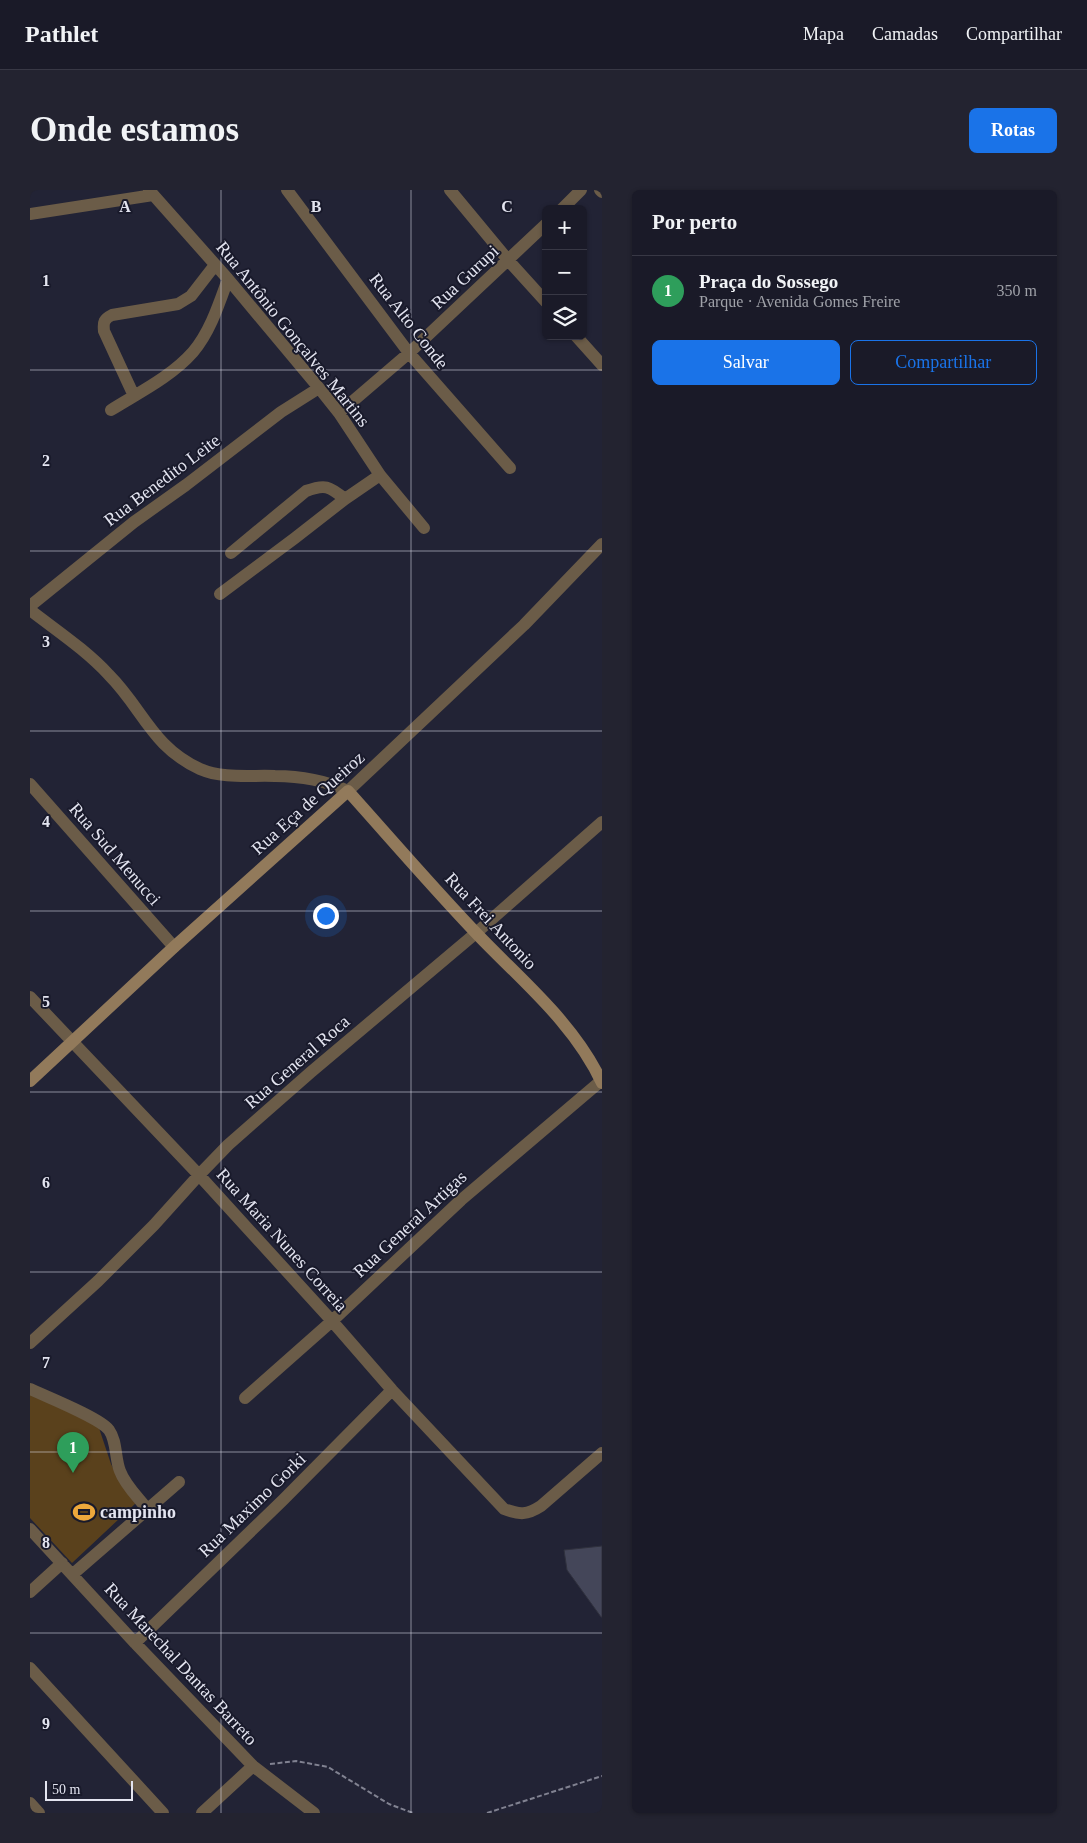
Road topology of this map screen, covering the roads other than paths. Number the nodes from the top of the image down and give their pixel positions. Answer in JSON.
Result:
{"nodes":[{"id":1,"x":450,"y":190,"type":"edge"},
{"id":2,"x":582,"y":190,"type":"edge"},
{"id":3,"x":151,"y":192,"type":"edge"},
{"id":4,"x":295,"y":193,"type":"edge"},
{"id":5,"x":566,"y":205,"type":"edge"},
{"id":6,"x":30,"y":214,"type":"edge"},
{"id":7,"x":542,"y":228,"type":"edge"},
{"id":8,"x":508,"y":260,"type":"junction"},
{"id":9,"x":215,"y":265,"type":"junction"},
{"id":10,"x":228,"y":279,"type":"junction"},
{"id":11,"x":542,"y":298,"type":"edge"},
{"id":12,"x":580,"y":340,"type":"edge"},
{"id":13,"x":408,"y":353,"type":"junction"},
{"id":14,"x":602,"y":365,"type":"edge"},
{"id":15,"x":319,"y":388,"type":"junction"},
{"id":16,"x":134,"y":396,"type":"junction"},
{"id":17,"x":111,"y":410,"type":"dead end"},
{"id":18,"x":338,"y":413,"type":"junction"},
{"id":19,"x":510,"y":468,"type":"dead end"},
{"id":20,"x":380,"y":475,"type":"junction"},
{"id":21,"x":345,"y":498,"type":"junction"},
{"id":22,"x":424,"y":528,"type":"dead end"},
{"id":23,"x":602,"y":544,"type":"edge"},
{"id":24,"x":231,"y":552,"type":"dead end"},
{"id":25,"x":220,"y":594,"type":"dead end"},
{"id":26,"x":30,"y":606,"type":"edge"},
{"id":27,"x":30,"y":610,"type":"edge"},
{"id":28,"x":30,"y":784,"type":"edge"},
{"id":29,"x":348,"y":791,"type":"junction"},
{"id":30,"x":602,"y":822,"type":"edge"},
{"id":31,"x":476,"y":933,"type":"junction"},
{"id":32,"x":174,"y":947,"type":"junction"},
{"id":33,"x":30,"y":997,"type":"edge"},
{"id":34,"x":72,"y":1042,"type":"junction"},
{"id":35,"x":30,"y":1081,"type":"edge"},
{"id":36,"x":602,"y":1081,"type":"edge"},
{"id":37,"x":199,"y":1175,"type":"junction"},
{"id":38,"x":332,"y":1321,"type":"junction"},
{"id":39,"x":30,"y":1343,"type":"edge"},
{"id":40,"x":30,"y":1390,"type":"edge"},
{"id":41,"x":392,"y":1390,"type":"junction"},
{"id":42,"x":245,"y":1398,"type":"dead end"},
{"id":43,"x":602,"y":1453,"type":"edge"},
{"id":44,"x":179,"y":1482,"type":"dead end"},
{"id":45,"x":147,"y":1509,"type":"junction"},
{"id":46,"x":30,"y":1529,"type":"edge"},
{"id":47,"x":62,"y":1563,"type":"junction"},
{"id":48,"x":73,"y":1574,"type":"junction"},
{"id":49,"x":30,"y":1592,"type":"edge"},
{"id":50,"x":135,"y":1643,"type":"junction"},
{"id":51,"x":30,"y":1668,"type":"edge"},
{"id":52,"x":253,"y":1766,"type":"junction"},
{"id":53,"x":30,"y":1803,"type":"edge"},
{"id":54,"x":207,"y":1812,"type":"edge"},
{"id":55,"x":39,"y":1813,"type":"edge"},
{"id":56,"x":163,"y":1813,"type":"edge"},
{"id":57,"x":314,"y":1813,"type":"edge"}],
"edges":[{"from":1,"to":8,"type":"street"},
{"from":2,"to":5,"type":"street"},
{"from":3,"to":6,"type":"street"},
{"from":3,"to":9,"type":"street","name":"Rua Antônio Gonçalves Martins"},
{"from":4,"to":13,"type":"street","name":"Rua Alto Conde"},
{"from":7,"to":8,"type":"street","name":"Rua Gurupi"},
{"from":8,"to":11,"type":"street"},
{"from":8,"to":13,"type":"street","name":"Rua Gurupi"},
{"from":9,"to":10,"type":"street","name":"Rua Antônio Gonçalves Martins"},
{"from":9,"to":16,"type":"street"},
{"from":10,"to":15,"type":"street","name":"Rua Antônio Gonçalves Martins"},
{"from":10,"to":16,"type":"street"},
{"from":12,"to":14,"type":"street"},
{"from":13,"to":18,"type":"street","name":"Rua Gurupi"},
{"from":13,"to":19,"type":"street","name":"Rua Alto Conde"},
{"from":15,"to":18,"type":"street","name":"Rua Antônio Gonçalves Martins"},
{"from":15,"to":26,"type":"street","name":"Rua Benedito Leite"},
{"from":16,"to":17,"type":"street"},
{"from":18,"to":20,"type":"street","name":"Rua Antônio Gonçalves Martins"},
{"from":20,"to":21,"type":"street"},
{"from":20,"to":22,"type":"street","name":"Rua Antônio Gonçalves Martins"},
{"from":21,"to":24,"type":"street"},
{"from":21,"to":25,"type":"street"},
{"from":23,"to":29,"type":"street","name":"Rua Eça de Queiroz"},
{"from":27,"to":29,"type":"street"},
{"from":28,"to":32,"type":"street","name":"Rua Sud Menucci"},
{"from":29,"to":31,"type":"street","name":"Rua Frei Antonio"},
{"from":29,"to":32,"type":"street","name":"Rua Eça de Queiroz"},
{"from":30,"to":31,"type":"street","name":"Rua General Roca"},
{"from":31,"to":36,"type":"street","name":"Rua Frei Antonio"},
{"from":31,"to":37,"type":"street","name":"Rua General Roca"},
{"from":32,"to":34,"type":"street","name":"Rua Eça de Queiroz"},
{"from":33,"to":34,"type":"street","name":"Rua Maria Nunes Correia"},
{"from":34,"to":35,"type":"street","name":"Rua Eça de Queiroz"},
{"from":34,"to":37,"type":"street","name":"Rua Maria Nunes Correia"},
{"from":36,"to":38,"type":"street","name":"Rua General Artigas"},
{"from":37,"to":38,"type":"street","name":"Rua Maria Nunes Correia"},
{"from":37,"to":39,"type":"street","name":"Rua General Roca"},
{"from":38,"to":41,"type":"street","name":"Rua Maria Nunes Correia"},
{"from":38,"to":42,"type":"street","name":"Rua General Artigas"},
{"from":40,"to":45,"type":"street"},
{"from":41,"to":43,"type":"street","name":"Rua Maria Nunes Correia"},
{"from":41,"to":50,"type":"street","name":"Rua Maximo Gorki"},
{"from":44,"to":45,"type":"street"},
{"from":45,"to":48,"type":"street"},
{"from":46,"to":47,"type":"street","name":"Rua Marechal Dantas Barreto"},
{"from":47,"to":48,"type":"street","name":"Rua Marechal Dantas Barreto"},
{"from":47,"to":49,"type":"street"},
{"from":48,"to":50,"type":"street","name":"Rua Marechal Dantas Barreto"},
{"from":50,"to":52,"type":"street","name":"Rua Marechal Dantas Barreto"},
{"from":51,"to":56,"type":"street"},
{"from":52,"to":54,"type":"street"},
{"from":52,"to":57,"type":"street","name":"Rua Marechal Dantas Barreto"},
{"from":53,"to":55,"type":"street"}]}
